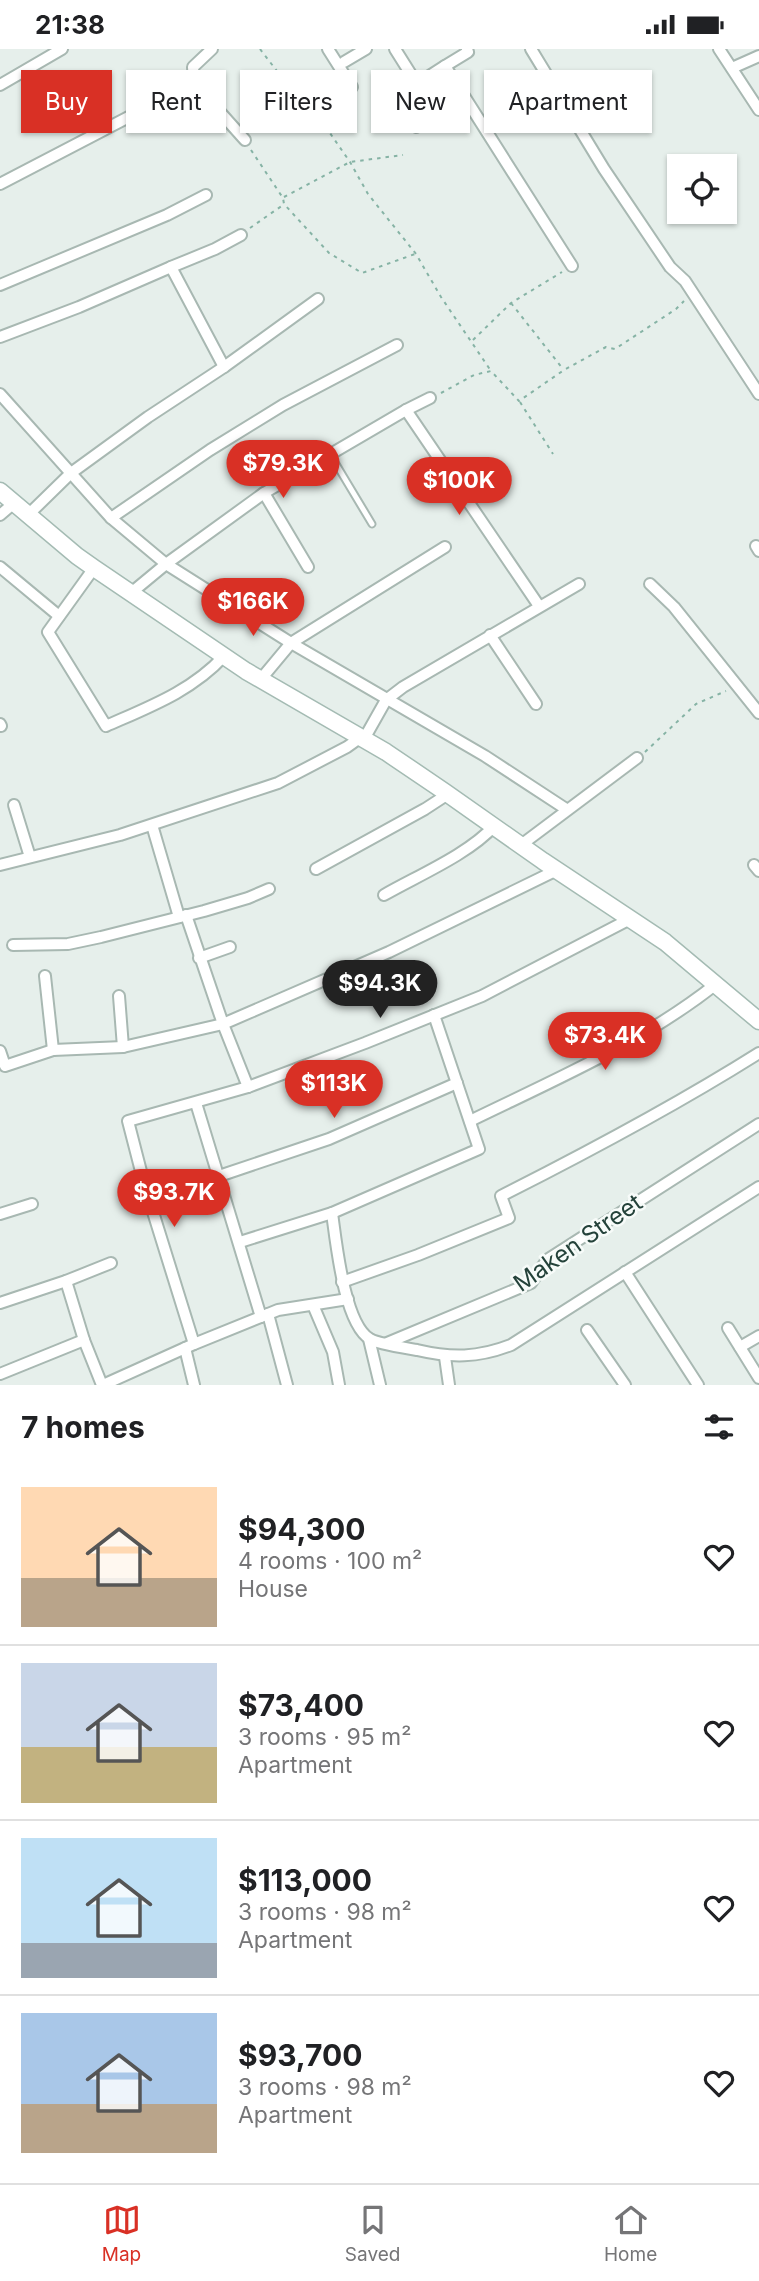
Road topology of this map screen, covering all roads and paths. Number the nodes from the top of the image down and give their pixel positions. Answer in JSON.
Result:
{"nodes":[{"id":1,"x":62,"y":49,"type":"edge"},
{"id":2,"x":212,"y":49,"type":"edge"},
{"id":3,"x":260,"y":49,"type":"edge"},
{"id":4,"x":328,"y":49,"type":"edge"},
{"id":5,"x":366,"y":49,"type":"edge"},
{"id":6,"x":395,"y":49,"type":"edge"},
{"id":7,"x":467,"y":49,"type":"edge"},
{"id":8,"x":531,"y":49,"type":"edge"},
{"id":9,"x":719,"y":49,"type":"edge"},
{"id":10,"x":759,"y":56,"type":"edge"},
{"id":11,"x":344,"y":62,"type":"dead end"},
{"id":12,"x":445,"y":66,"type":"junction"},
{"id":13,"x":732,"y":68,"type":"junction"},
{"id":14,"x":192,"y":70,"type":"edge"},
{"id":15,"x":276,"y":70,"type":"edge"},
{"id":16,"x":341,"y":70,"type":"edge"},
{"id":17,"x":409,"y":70,"type":"edge"},
{"id":18,"x":438,"y":70,"type":"edge"},
{"id":19,"x":0,"y":85,"type":"edge"},
{"id":20,"x":759,"y":108,"type":"edge"},
{"id":21,"x":126,"y":118,"type":"edge"},
{"id":22,"x":226,"y":119,"type":"edge"},
{"id":23,"x":330,"y":133,"type":"edge"},
{"id":24,"x":245,"y":140,"type":"joint"},
{"id":25,"x":403,"y":156,"type":"dead end"},
{"id":26,"x":350,"y":162,"type":"junction"},
{"id":27,"x":0,"y":184,"type":"edge"},
{"id":28,"x":205,"y":195,"type":"dead end"},
{"id":29,"x":283,"y":198,"type":"junction"},
{"id":30,"x":284,"y":204,"type":"junction"},
{"id":31,"x":241,"y":235,"type":"joint"},
{"id":32,"x":416,"y":254,"type":"junction"},
{"id":33,"x":572,"y":266,"type":"joint"},
{"id":34,"x":171,"y":267,"type":"junction"},
{"id":35,"x":0,"y":285,"type":"edge"},
{"id":36,"x":691,"y":292,"type":"junction"},
{"id":37,"x":318,"y":299,"type":"dead end"},
{"id":38,"x":511,"y":303,"type":"junction"},
{"id":39,"x":0,"y":337,"type":"edge"},
{"id":40,"x":471,"y":341,"type":"junction"},
{"id":41,"x":397,"y":345,"type":"dead end"},
{"id":42,"x":224,"y":367,"type":"junction"},
{"id":43,"x":564,"y":370,"type":"junction"},
{"id":44,"x":491,"y":371,"type":"junction"},
{"id":45,"x":0,"y":394,"type":"edge"},
{"id":46,"x":759,"y":394,"type":"edge"},
{"id":47,"x":430,"y":398,"type":"joint"},
{"id":48,"x":519,"y":401,"type":"junction"},
{"id":49,"x":406,"y":410,"type":"junction"},
{"id":50,"x":330,"y":454,"type":"junction"},
{"id":51,"x":553,"y":454,"type":"dead end"},
{"id":52,"x":71,"y":473,"type":"junction"},
{"id":53,"x":0,"y":491,"type":"edge"},
{"id":54,"x":264,"y":493,"type":"junction"},
{"id":55,"x":14,"y":503,"type":"junction"},
{"id":56,"x":0,"y":515,"type":"edge"},
{"id":57,"x":28,"y":515,"type":"junction"},
{"id":58,"x":111,"y":517,"type":"junction"},
{"id":59,"x":372,"y":524,"type":"dead end"},
{"id":60,"x":445,"y":547,"type":"dead end"},
{"id":61,"x":166,"y":564,"type":"junction"},
{"id":62,"x":0,"y":567,"type":"edge"},
{"id":63,"x":308,"y":567,"type":"dead end"},
{"id":64,"x":94,"y":568,"type":"junction"},
{"id":65,"x":650,"y":584,"type":"dead end"},
{"id":66,"x":579,"y":585,"type":"dead end"},
{"id":67,"x":131,"y":593,"type":"junction"},
{"id":68,"x":539,"y":606,"type":"junction"},
{"id":69,"x":60,"y":616,"type":"junction"},
{"id":70,"x":490,"y":635,"type":"junction"},
{"id":71,"x":291,"y":643,"type":"junction"},
{"id":72,"x":224,"y":656,"type":"junction"},
{"id":73,"x":261,"y":679,"type":"junction"},
{"id":74,"x":737,"y":686,"type":"junction"},
{"id":75,"x":386,"y":700,"type":"junction"},
{"id":76,"x":536,"y":704,"type":"dead end"},
{"id":77,"x":759,"y":713,"type":"edge"},
{"id":78,"x":362,"y":738,"type":"junction"},
{"id":79,"x":637,"y":758,"type":"joint"},
{"id":80,"x":448,"y":794,"type":"junction"},
{"id":81,"x":14,"y":805,"type":"dead end"},
{"id":82,"x":566,"y":810,"type":"junction"},
{"id":83,"x":152,"y":825,"type":"junction"},
{"id":84,"x":494,"y":826,"type":"junction"},
{"id":85,"x":520,"y":845,"type":"junction"},
{"id":86,"x":30,"y":857,"type":"junction"},
{"id":87,"x":0,"y":865,"type":"edge"},
{"id":88,"x":317,"y":870,"type":"dead end"},
{"id":89,"x":557,"y":870,"type":"junction"},
{"id":90,"x":269,"y":889,"type":"dead end"},
{"id":91,"x":384,"y":895,"type":"dead end"},
{"id":92,"x":183,"y":916,"type":"junction"},
{"id":93,"x":630,"y":919,"type":"junction"},
{"id":94,"x":13,"y":945,"type":"dead end"},
{"id":95,"x":230,"y":947,"type":"dead end"},
{"id":96,"x":199,"y":958,"type":"junction"},
{"id":97,"x":45,"y":976,"type":"dead end"},
{"id":98,"x":716,"y":984,"type":"junction"},
{"id":99,"x":119,"y":996,"type":"dead end"},
{"id":100,"x":434,"y":1015,"type":"junction"},
{"id":101,"x":759,"y":1021,"type":"edge"},
{"id":102,"x":222,"y":1024,"type":"junction"},
{"id":103,"x":122,"y":1047,"type":"junction"},
{"id":104,"x":53,"y":1050,"type":"junction"},
{"id":105,"x":0,"y":1051,"type":"edge"},
{"id":106,"x":759,"y":1053,"type":"edge"},
{"id":107,"x":457,"y":1083,"type":"junction"},
{"id":108,"x":248,"y":1087,"type":"junction"},
{"id":109,"x":196,"y":1103,"type":"junction"},
{"id":110,"x":470,"y":1121,"type":"junction"},
{"id":111,"x":759,"y":1124,"type":"edge"},
{"id":112,"x":219,"y":1176,"type":"junction"},
{"id":113,"x":759,"y":1187,"type":"edge"},
{"id":114,"x":32,"y":1204,"type":"dead end"},
{"id":115,"x":331,"y":1213,"type":"junction"},
{"id":116,"x":0,"y":1214,"type":"edge"},
{"id":117,"x":240,"y":1242,"type":"junction"},
{"id":118,"x":111,"y":1263,"type":"dead end"},
{"id":119,"x":625,"y":1272,"type":"junction"},
{"id":120,"x":66,"y":1281,"type":"junction"},
{"id":121,"x":342,"y":1282,"type":"junction"},
{"id":122,"x":348,"y":1300,"type":"junction"},
{"id":123,"x":0,"y":1303,"type":"edge"},
{"id":124,"x":313,"y":1305,"type":"junction"},
{"id":125,"x":265,"y":1316,"type":"junction"},
{"id":126,"x":728,"y":1328,"type":"dead end"},
{"id":127,"x":587,"y":1330,"type":"dead end"},
{"id":128,"x":759,"y":1336,"type":"edge"},
{"id":129,"x":369,"y":1339,"type":"junction"},
{"id":130,"x":84,"y":1340,"type":"junction"},
{"id":131,"x":387,"y":1343,"type":"junction"},
{"id":132,"x":189,"y":1346,"type":"junction"},
{"id":133,"x":740,"y":1347,"type":"junction"},
{"id":134,"x":445,"y":1357,"type":"junction"},
{"id":135,"x":0,"y":1374,"type":"edge"},
{"id":136,"x":759,"y":1378,"type":"edge"},
{"id":137,"x":102,"y":1385,"type":"edge"},
{"id":138,"x":194,"y":1385,"type":"edge"},
{"id":139,"x":287,"y":1385,"type":"edge"},
{"id":140,"x":339,"y":1385,"type":"edge"},
{"id":141,"x":380,"y":1385,"type":"edge"},
{"id":142,"x":449,"y":1385,"type":"edge"},
{"id":143,"x":625,"y":1385,"type":"edge"},
{"id":144,"x":698,"y":1385,"type":"edge"}],
"edges":[{"from":1,"to":19,"type":"street"},
{"from":2,"to":14,"type":"street"},
{"from":3,"to":15,"type":"path"},
{"from":4,"to":16,"type":"street"},
{"from":5,"to":11,"type":"street"},
{"from":6,"to":17,"type":"street"},
{"from":7,"to":12,"type":"street"},
{"from":8,"to":36,"type":"street"},
{"from":9,"to":13,"type":"street"},
{"from":10,"to":13,"type":"street"},
{"from":12,"to":18,"type":"street"},
{"from":12,"to":33,"type":"street"},
{"from":13,"to":20,"type":"street"},
{"from":21,"to":27,"type":"street"},
{"from":22,"to":24,"type":"street"},
{"from":23,"to":26,"type":"path"},
{"from":24,"to":29,"type":"path"},
{"from":25,"to":26,"type":"path"},
{"from":26,"to":29,"type":"path"},
{"from":26,"to":32,"type":"path"},
{"from":28,"to":35,"type":"street"},
{"from":29,"to":30,"type":"path"},
{"from":30,"to":31,"type":"path"},
{"from":30,"to":32,"type":"path"},
{"from":31,"to":34,"type":"street"},
{"from":32,"to":40,"type":"path"},
{"from":33,"to":38,"type":"path"},
{"from":34,"to":39,"type":"street"},
{"from":34,"to":42,"type":"street"},
{"from":36,"to":43,"type":"path"},
{"from":36,"to":46,"type":"street"},
{"from":37,"to":42,"type":"street"},
{"from":38,"to":40,"type":"path"},
{"from":38,"to":43,"type":"path"},
{"from":40,"to":44,"type":"path"},
{"from":41,"to":58,"type":"street"},
{"from":42,"to":52,"type":"street"},
{"from":43,"to":48,"type":"path"},
{"from":44,"to":47,"type":"path"},
{"from":44,"to":48,"type":"path"},
{"from":45,"to":52,"type":"street"},
{"from":47,"to":49,"type":"street"},
{"from":48,"to":51,"type":"path"},
{"from":49,"to":50,"type":"street"},
{"from":49,"to":68,"type":"street"},
{"from":50,"to":54,"type":"street"},
{"from":50,"to":59,"type":"lane"},
{"from":52,"to":57,"type":"street"},
{"from":52,"to":58,"type":"street"},
{"from":53,"to":55,"type":"street"},
{"from":54,"to":61,"type":"street"},
{"from":54,"to":63,"type":"street"},
{"from":55,"to":56,"type":"street"},
{"from":55,"to":57,"type":"street"},
{"from":57,"to":64,"type":"street"},
{"from":58,"to":61,"type":"street"},
{"from":60,"to":71,"type":"street"},
{"from":61,"to":67,"type":"street"},
{"from":61,"to":71,"type":"street"},
{"from":62,"to":69,"type":"street"},
{"from":64,"to":67,"type":"street"},
{"from":64,"to":69,"type":"street"},
{"from":65,"to":74,"type":"street"},
{"from":66,"to":68,"type":"street"},
{"from":67,"to":72,"type":"street"},
{"from":68,"to":70,"type":"street"},
{"from":69,"to":72,"type":"street"},
{"from":70,"to":75,"type":"street"},
{"from":70,"to":76,"type":"street"},
{"from":71,"to":73,"type":"street"},
{"from":71,"to":75,"type":"street"},
{"from":72,"to":73,"type":"street"},
{"from":73,"to":78,"type":"street"},
{"from":74,"to":77,"type":"street"},
{"from":74,"to":79,"type":"path"},
{"from":75,"to":78,"type":"street"},
{"from":75,"to":82,"type":"street"},
{"from":78,"to":80,"type":"street"},
{"from":78,"to":83,"type":"street"},
{"from":79,"to":82,"type":"street"},
{"from":80,"to":84,"type":"street"},
{"from":80,"to":88,"type":"street"},
{"from":81,"to":86,"type":"street"},
{"from":82,"to":85,"type":"street"},
{"from":83,"to":86,"type":"street"},
{"from":83,"to":92,"type":"street"},
{"from":84,"to":85,"type":"street"},
{"from":84,"to":91,"type":"street"},
{"from":85,"to":89,"type":"street"},
{"from":86,"to":87,"type":"street"},
{"from":89,"to":93,"type":"street"},
{"from":89,"to":102,"type":"street"},
{"from":90,"to":92,"type":"street"},
{"from":92,"to":94,"type":"street"},
{"from":92,"to":96,"type":"street"},
{"from":93,"to":98,"type":"street"},
{"from":93,"to":100,"type":"street"},
{"from":95,"to":96,"type":"street"},
{"from":96,"to":102,"type":"street"},
{"from":97,"to":104,"type":"street"},
{"from":98,"to":101,"type":"street"},
{"from":98,"to":110,"type":"street"},
{"from":99,"to":103,"type":"street"},
{"from":100,"to":107,"type":"street"},
{"from":100,"to":108,"type":"street"},
{"from":102,"to":103,"type":"street"},
{"from":102,"to":108,"type":"street"},
{"from":103,"to":104,"type":"street"},
{"from":104,"to":105,"type":"street"},
{"from":106,"to":121,"type":"street"},
{"from":107,"to":110,"type":"street"},
{"from":107,"to":112,"type":"street"},
{"from":108,"to":109,"type":"street"},
{"from":109,"to":112,"type":"street"},
{"from":109,"to":132,"type":"street"},
{"from":110,"to":115,"type":"street"},
{"from":111,"to":131,"type":"street","name":"Maken Street"},
{"from":112,"to":117,"type":"street"},
{"from":113,"to":119,"type":"street"},
{"from":114,"to":116,"type":"street"},
{"from":115,"to":117,"type":"street"},
{"from":115,"to":121,"type":"street"},
{"from":117,"to":125,"type":"street"},
{"from":118,"to":120,"type":"street"},
{"from":119,"to":134,"type":"street"},
{"from":119,"to":144,"type":"street"},
{"from":120,"to":123,"type":"street"},
{"from":120,"to":130,"type":"street"},
{"from":121,"to":122,"type":"street"},
{"from":122,"to":124,"type":"street"},
{"from":122,"to":129,"type":"street"},
{"from":124,"to":125,"type":"street"},
{"from":124,"to":140,"type":"street"},
{"from":125,"to":132,"type":"street"},
{"from":125,"to":139,"type":"street"},
{"from":126,"to":133,"type":"street"},
{"from":127,"to":143,"type":"street"},
{"from":128,"to":133,"type":"street"},
{"from":129,"to":131,"type":"street"},
{"from":129,"to":141,"type":"street"},
{"from":130,"to":135,"type":"street"},
{"from":130,"to":137,"type":"street"},
{"from":131,"to":134,"type":"street"},
{"from":132,"to":137,"type":"street"},
{"from":132,"to":138,"type":"street"},
{"from":133,"to":136,"type":"street"},
{"from":134,"to":142,"type":"street"}]}
